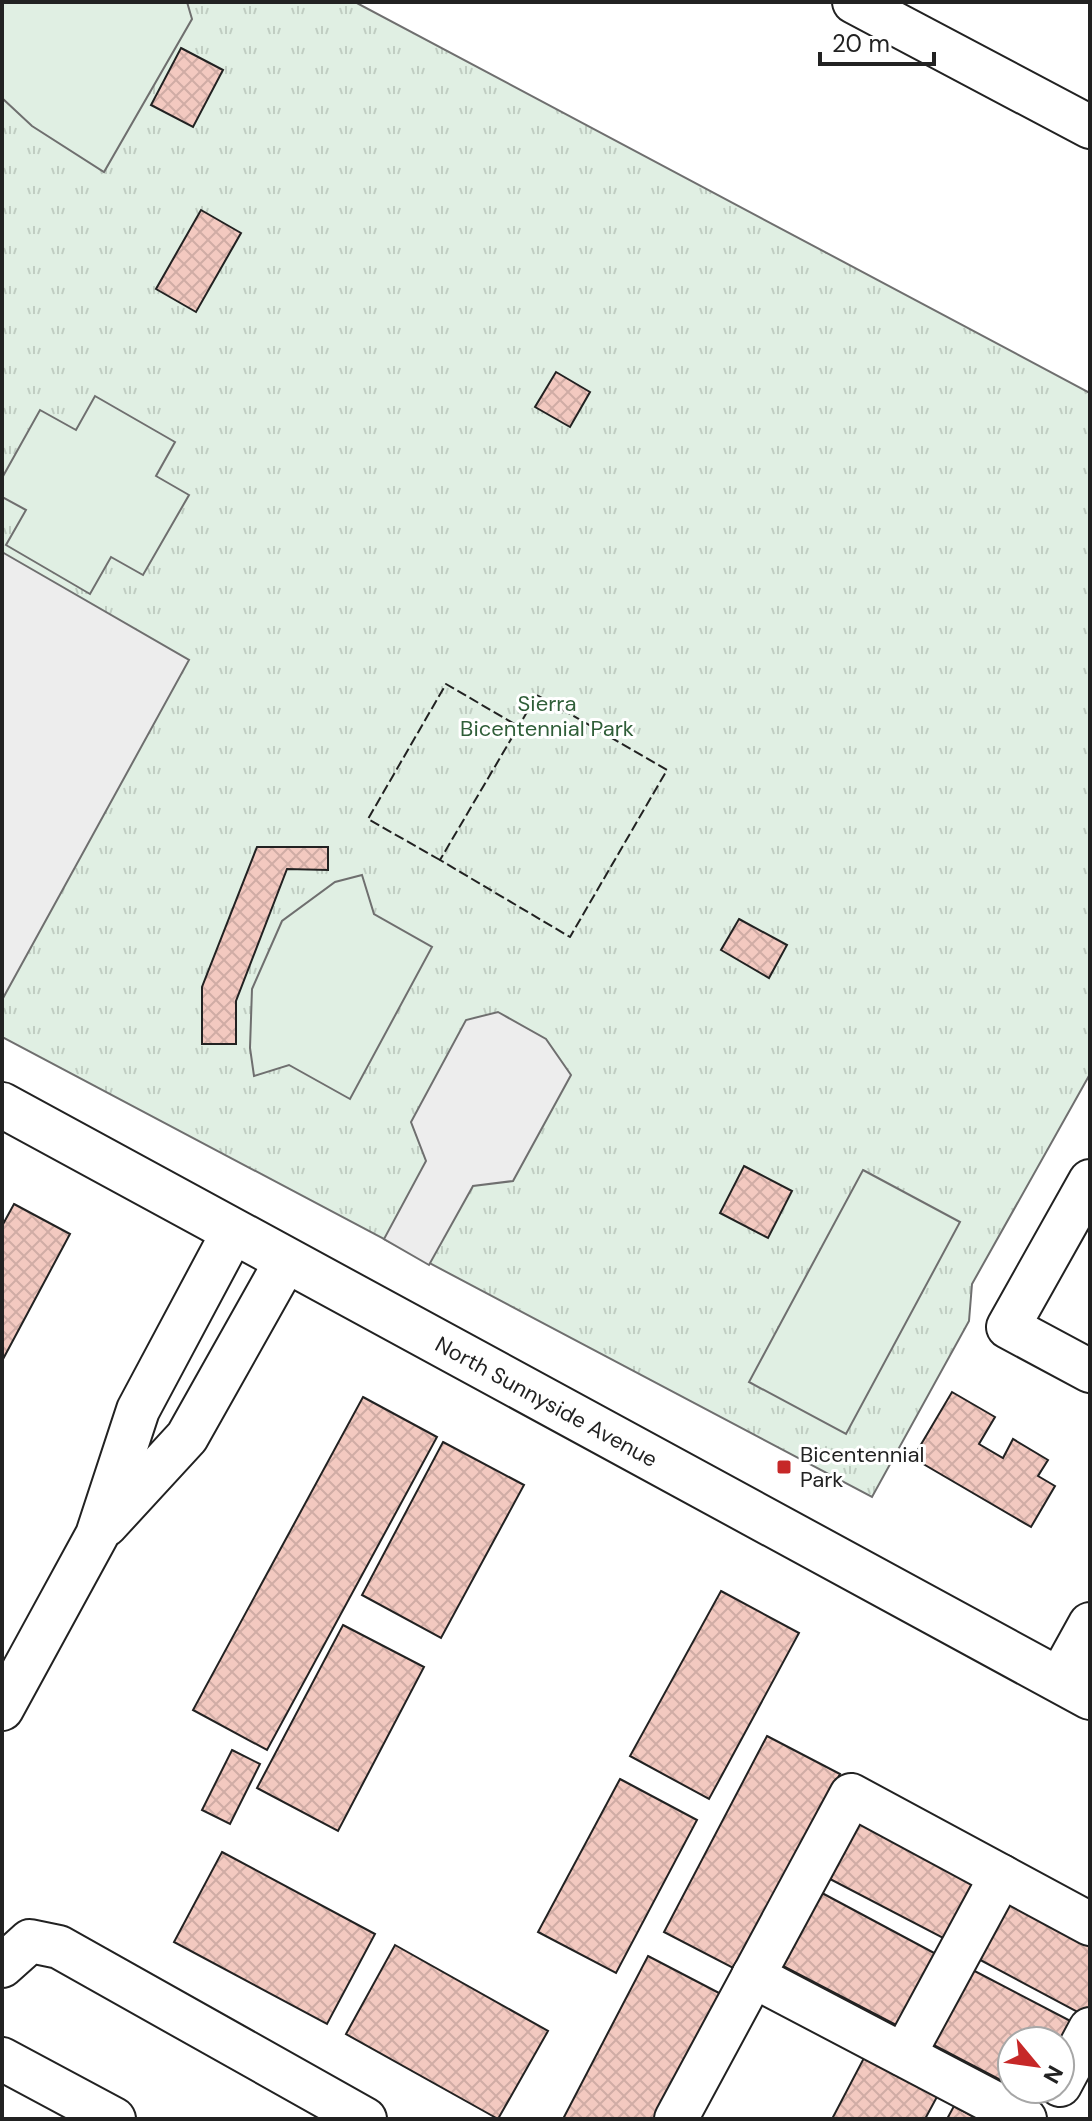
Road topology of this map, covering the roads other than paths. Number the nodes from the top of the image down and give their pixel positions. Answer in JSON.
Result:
{"nodes":[{"id":1,"x":854,"y":2,"type":"edge"},
{"id":2,"x":1090,"y":127,"type":"edge"},
{"id":3,"x":2,"y":1105,"type":"edge"},
{"id":4,"x":1090,"y":1181,"type":"edge"},
{"id":5,"x":233,"y":1232,"type":"junction"},
{"id":6,"x":286,"y":1261,"type":"junction"},
{"id":7,"x":1090,"y":1371,"type":"edge"},
{"id":8,"x":97,"y":1535,"type":"junction"},
{"id":9,"x":1090,"y":1624,"type":"edge"},
{"id":10,"x":1074,"y":1688,"type":"edge"},
{"id":11,"x":2,"y":1709,"type":"edge"},
{"id":12,"x":1001,"y":1876,"type":"junction"},
{"id":13,"x":1090,"y":1924,"type":"edge"},
{"id":14,"x":2,"y":1966,"type":"edge"},
{"id":15,"x":753,"y":1976,"type":"junction"},
{"id":16,"x":1090,"y":2029,"type":"edge"},
{"id":17,"x":904,"y":2055,"type":"junction"},
{"id":18,"x":1076,"y":2055,"type":"edge"},
{"id":19,"x":2,"y":2059,"type":"edge"},
{"id":20,"x":114,"y":2119,"type":"edge"},
{"id":21,"x":365,"y":2119,"type":"edge"},
{"id":22,"x":676,"y":2119,"type":"edge"},
{"id":23,"x":1025,"y":2119,"type":"edge"}],
"edges":[{"from":1,"to":2,"type":"street"},
{"from":3,"to":5,"type":"main road","name":"North Sunnyside Avenue"},
{"from":4,"to":7,"type":"street"},
{"from":5,"to":6,"type":"main road","name":"North Sunnyside Avenue"},
{"from":5,"to":8,"type":"street"},
{"from":6,"to":8,"type":"street"},
{"from":6,"to":10,"type":"main road","name":"North Sunnyside Avenue"},
{"from":8,"to":11,"type":"street"},
{"from":9,"to":10,"type":"street"},
{"from":12,"to":13,"type":"street"},
{"from":12,"to":15,"type":"street"},
{"from":12,"to":17,"type":"street"},
{"from":14,"to":21,"type":"street"},
{"from":15,"to":17,"type":"street"},
{"from":15,"to":22,"type":"street"},
{"from":16,"to":18,"type":"street"},
{"from":17,"to":23,"type":"street"},
{"from":19,"to":20,"type":"street"}]}
